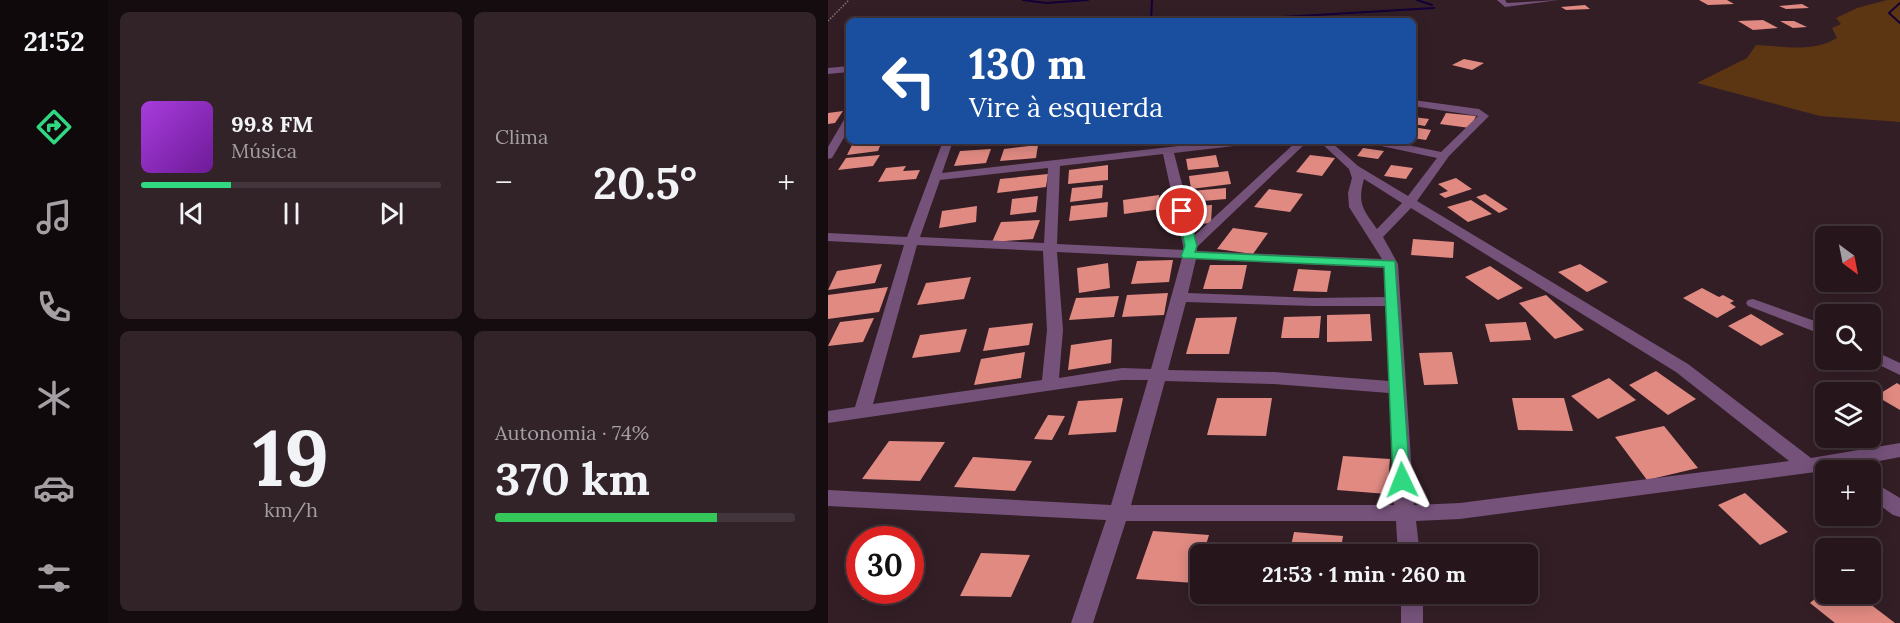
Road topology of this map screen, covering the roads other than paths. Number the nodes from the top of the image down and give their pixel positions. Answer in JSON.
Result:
{"nodes":[{"id":1,"x":1501,"y":0,"type":"edge"},
{"id":2,"x":1555,"y":0,"type":"edge"},
{"id":3,"x":1540,"y":1,"type":"edge"},
{"id":4,"x":846,"y":69,"type":"edge"},
{"id":5,"x":828,"y":70,"type":"edge"},
{"id":6,"x":1416,"y":103,"type":"edge"},
{"id":7,"x":846,"y":125,"type":"edge"},
{"id":8,"x":947,"y":144,"type":"edge"},
{"id":9,"x":1223,"y":144,"type":"edge"},
{"id":10,"x":1300,"y":144,"type":"edge"},
{"id":11,"x":1330,"y":144,"type":"edge"},
{"id":12,"x":1386,"y":144,"type":"edge"},
{"id":13,"x":1168,"y":150,"type":"junction"},
{"id":14,"x":828,"y":156,"type":"edge"},
{"id":15,"x":1444,"y":156,"type":"junction"},
{"id":16,"x":1054,"y":163,"type":"junction"},
{"id":17,"x":1354,"y":168,"type":"junction"},
{"id":18,"x":935,"y":177,"type":"junction"},
{"id":19,"x":1410,"y":202,"type":"junction"},
{"id":20,"x":828,"y":237,"type":"edge"},
{"id":21,"x":1376,"y":237,"type":"junction"},
{"id":22,"x":912,"y":241,"type":"junction"},
{"id":23,"x":1051,"y":249,"type":"junction"},
{"id":24,"x":1189,"y":251,"type":"junction"},
{"id":25,"x":1390,"y":264,"type":"junction"},
{"id":26,"x":1180,"y":297,"type":"junction"},
{"id":27,"x":1392,"y":301,"type":"junction"},
{"id":28,"x":1753,"y":303,"type":"dead end"},
{"id":29,"x":1815,"y":327,"type":"edge"},
{"id":30,"x":1881,"y":360,"type":"edge"},
{"id":31,"x":1900,"y":370,"type":"edge"},
{"id":32,"x":1157,"y":375,"type":"junction"},
{"id":33,"x":1050,"y":385,"type":"junction"},
{"id":34,"x":1399,"y":388,"type":"junction"},
{"id":35,"x":863,"y":410,"type":"junction"},
{"id":36,"x":828,"y":417,"type":"edge"},
{"id":37,"x":1900,"y":450,"type":"edge"},
{"id":38,"x":1867,"y":460,"type":"edge"},
{"id":39,"x":1808,"y":465,"type":"junction"},
{"id":40,"x":1815,"y":465,"type":"edge"},
{"id":41,"x":1881,"y":495,"type":"edge"},
{"id":42,"x":828,"y":498,"type":"edge"},
{"id":43,"x":1900,"y":509,"type":"edge"},
{"id":44,"x":1119,"y":513,"type":"junction"},
{"id":45,"x":1405,"y":513,"type":"junction"},
{"id":46,"x":1408,"y":544,"type":"edge"},
{"id":47,"x":1412,"y":604,"type":"edge"},
{"id":48,"x":1082,"y":623,"type":"edge"},
{"id":49,"x":1412,"y":623,"type":"edge"}],
"edges":[{"from":1,"to":3,"type":"street"},
{"from":2,"to":3,"type":"street"},
{"from":4,"to":5,"type":"street"},
{"from":6,"to":15,"type":"street"},
{"from":7,"to":14,"type":"street"},
{"from":8,"to":18,"type":"street"},
{"from":9,"to":13,"type":"street"},
{"from":10,"to":24,"type":"street"},
{"from":11,"to":17,"type":"street"},
{"from":12,"to":15,"type":"street"},
{"from":13,"to":16,"type":"street"},
{"from":13,"to":24,"type":"street"},
{"from":15,"to":19,"type":"street"},
{"from":16,"to":18,"type":"street"},
{"from":16,"to":23,"type":"street"},
{"from":17,"to":19,"type":"street"},
{"from":17,"to":21,"type":"street"},
{"from":18,"to":22,"type":"street"},
{"from":19,"to":21,"type":"street"},
{"from":19,"to":39,"type":"street"},
{"from":20,"to":22,"type":"street"},
{"from":21,"to":25,"type":"street"},
{"from":22,"to":23,"type":"street"},
{"from":22,"to":35,"type":"street"},
{"from":23,"to":24,"type":"street"},
{"from":23,"to":33,"type":"street"},
{"from":24,"to":25,"type":"street"},
{"from":24,"to":26,"type":"street"},
{"from":25,"to":27,"type":"street"},
{"from":26,"to":27,"type":"street"},
{"from":26,"to":32,"type":"street"},
{"from":27,"to":34,"type":"street"},
{"from":28,"to":29,"type":"street"},
{"from":30,"to":31,"type":"street"},
{"from":32,"to":33,"type":"street"},
{"from":32,"to":34,"type":"street"},
{"from":32,"to":44,"type":"street"},
{"from":33,"to":35,"type":"street"},
{"from":34,"to":45,"type":"street"},
{"from":35,"to":36,"type":"street"},
{"from":37,"to":38,"type":"street"},
{"from":39,"to":40,"type":"street"},
{"from":39,"to":45,"type":"street"},
{"from":41,"to":43,"type":"street"},
{"from":42,"to":44,"type":"street"},
{"from":44,"to":45,"type":"street"},
{"from":44,"to":48,"type":"street"},
{"from":45,"to":46,"type":"street"},
{"from":47,"to":49,"type":"street"}]}
